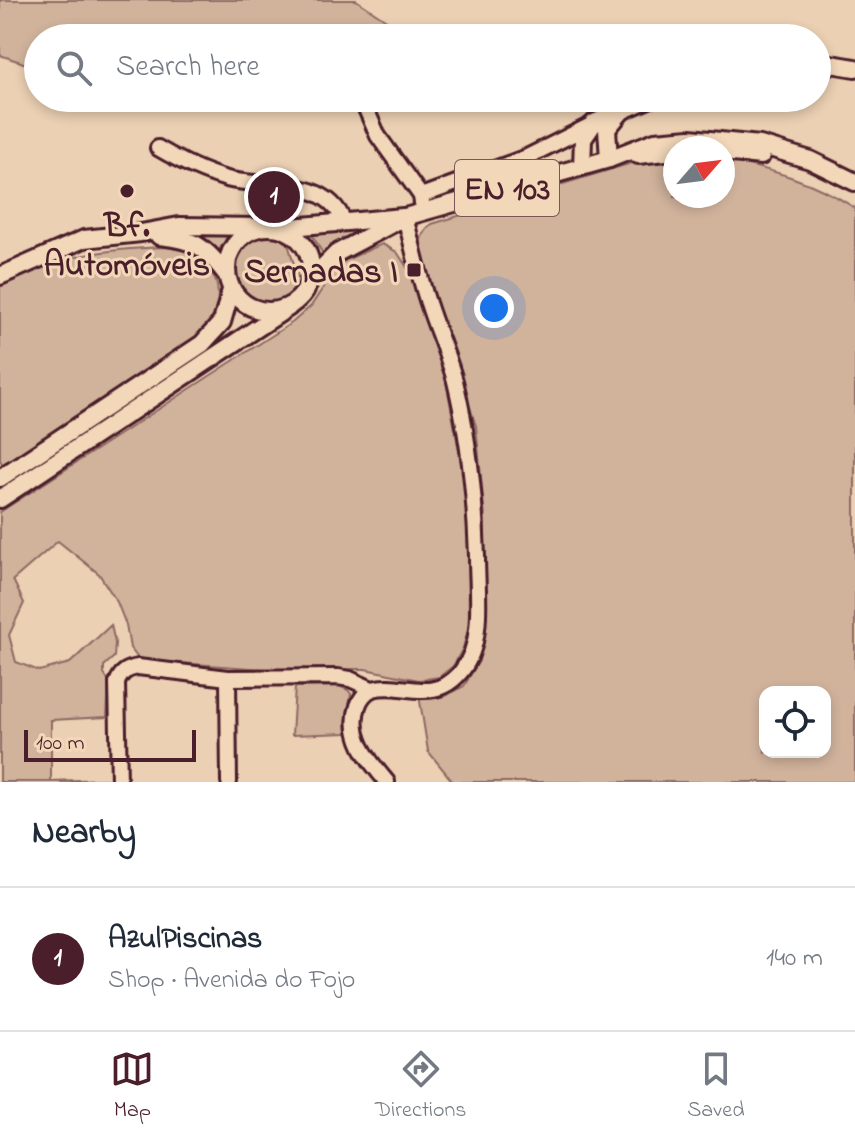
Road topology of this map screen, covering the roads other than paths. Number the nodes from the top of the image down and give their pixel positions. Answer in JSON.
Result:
{"nodes":[{"id":1,"x":831,"y":64,"type":"edge"},
{"id":2,"x":855,"y":68,"type":"edge"},
{"id":3,"x":367,"y":112,"type":"edge"},
{"id":4,"x":616,"y":112,"type":"edge"},
{"id":5,"x":621,"y":112,"type":"edge"},
{"id":6,"x":594,"y":123,"type":"junction"},
{"id":7,"x":158,"y":148,"type":"dead end"},
{"id":8,"x":663,"y":152,"type":"edge"},
{"id":9,"x":735,"y":153,"type":"edge"},
{"id":10,"x":609,"y":159,"type":"junction"},
{"id":11,"x":582,"y":167,"type":"junction"},
{"id":12,"x":855,"y":182,"type":"edge"},
{"id":13,"x":855,"y":194,"type":"edge"},
{"id":14,"x":422,"y":204,"type":"junction"},
{"id":15,"x":405,"y":217,"type":"junction"},
{"id":16,"x":344,"y":222,"type":"junction"},
{"id":17,"x":272,"y":228,"type":"junction"},
{"id":18,"x":141,"y":233,"type":"junction"},
{"id":19,"x":0,"y":276,"type":"edge"},
{"id":20,"x":309,"y":281,"type":"junction"},
{"id":21,"x":229,"y":282,"type":"junction"},
{"id":22,"x":289,"y":307,"type":"junction"},
{"id":23,"x":0,"y":478,"type":"edge"},
{"id":24,"x":0,"y":499,"type":"edge"},
{"id":25,"x":228,"y":678,"type":"junction"},
{"id":26,"x":372,"y":689,"type":"junction"},
{"id":27,"x":119,"y":782,"type":"edge"},
{"id":28,"x":229,"y":782,"type":"edge"},
{"id":29,"x":387,"y":782,"type":"edge"}],
"edges":[{"from":1,"to":2,"type":"main road"},
{"from":3,"to":14,"type":"street"},
{"from":4,"to":6,"type":"main road"},
{"from":5,"to":10,"type":"main road"},
{"from":6,"to":11,"type":"main road"},
{"from":6,"to":14,"type":"street"},
{"from":7,"to":16,"type":"street"},
{"from":8,"to":10,"type":"main road","number":"EN 103"},
{"from":9,"to":13,"type":"main road"},
{"from":10,"to":11,"type":"main road","number":"EN 103"},
{"from":10,"to":12,"type":"main road","number":"EN 103"},
{"from":11,"to":14,"type":"main road","number":"EN 103"},
{"from":14,"to":15,"type":"main road","number":"EN 103"},
{"from":15,"to":16,"type":"main road","number":"EN 103"},
{"from":15,"to":20,"type":"main road","number":"EN 103"},
{"from":15,"to":26,"type":"street"},
{"from":16,"to":17,"type":"main road","number":"EN 103"},
{"from":17,"to":18,"type":"main road","number":"EN 103"},
{"from":17,"to":20,"type":"main road"},
{"from":17,"to":21,"type":"main road","number":"EN 103"},
{"from":18,"to":19,"type":"main road","number":"EN 103"},
{"from":18,"to":21,"type":"main road","number":"EN 103"},
{"from":20,"to":22,"type":"main road","number":"EN 103"},
{"from":21,"to":22,"type":"main road","number":"EN 103"},
{"from":21,"to":23,"type":"main road"},
{"from":22,"to":24,"type":"main road"},
{"from":25,"to":26,"type":"street"},
{"from":25,"to":27,"type":"street"},
{"from":25,"to":28,"type":"street"},
{"from":26,"to":29,"type":"street"}]}
